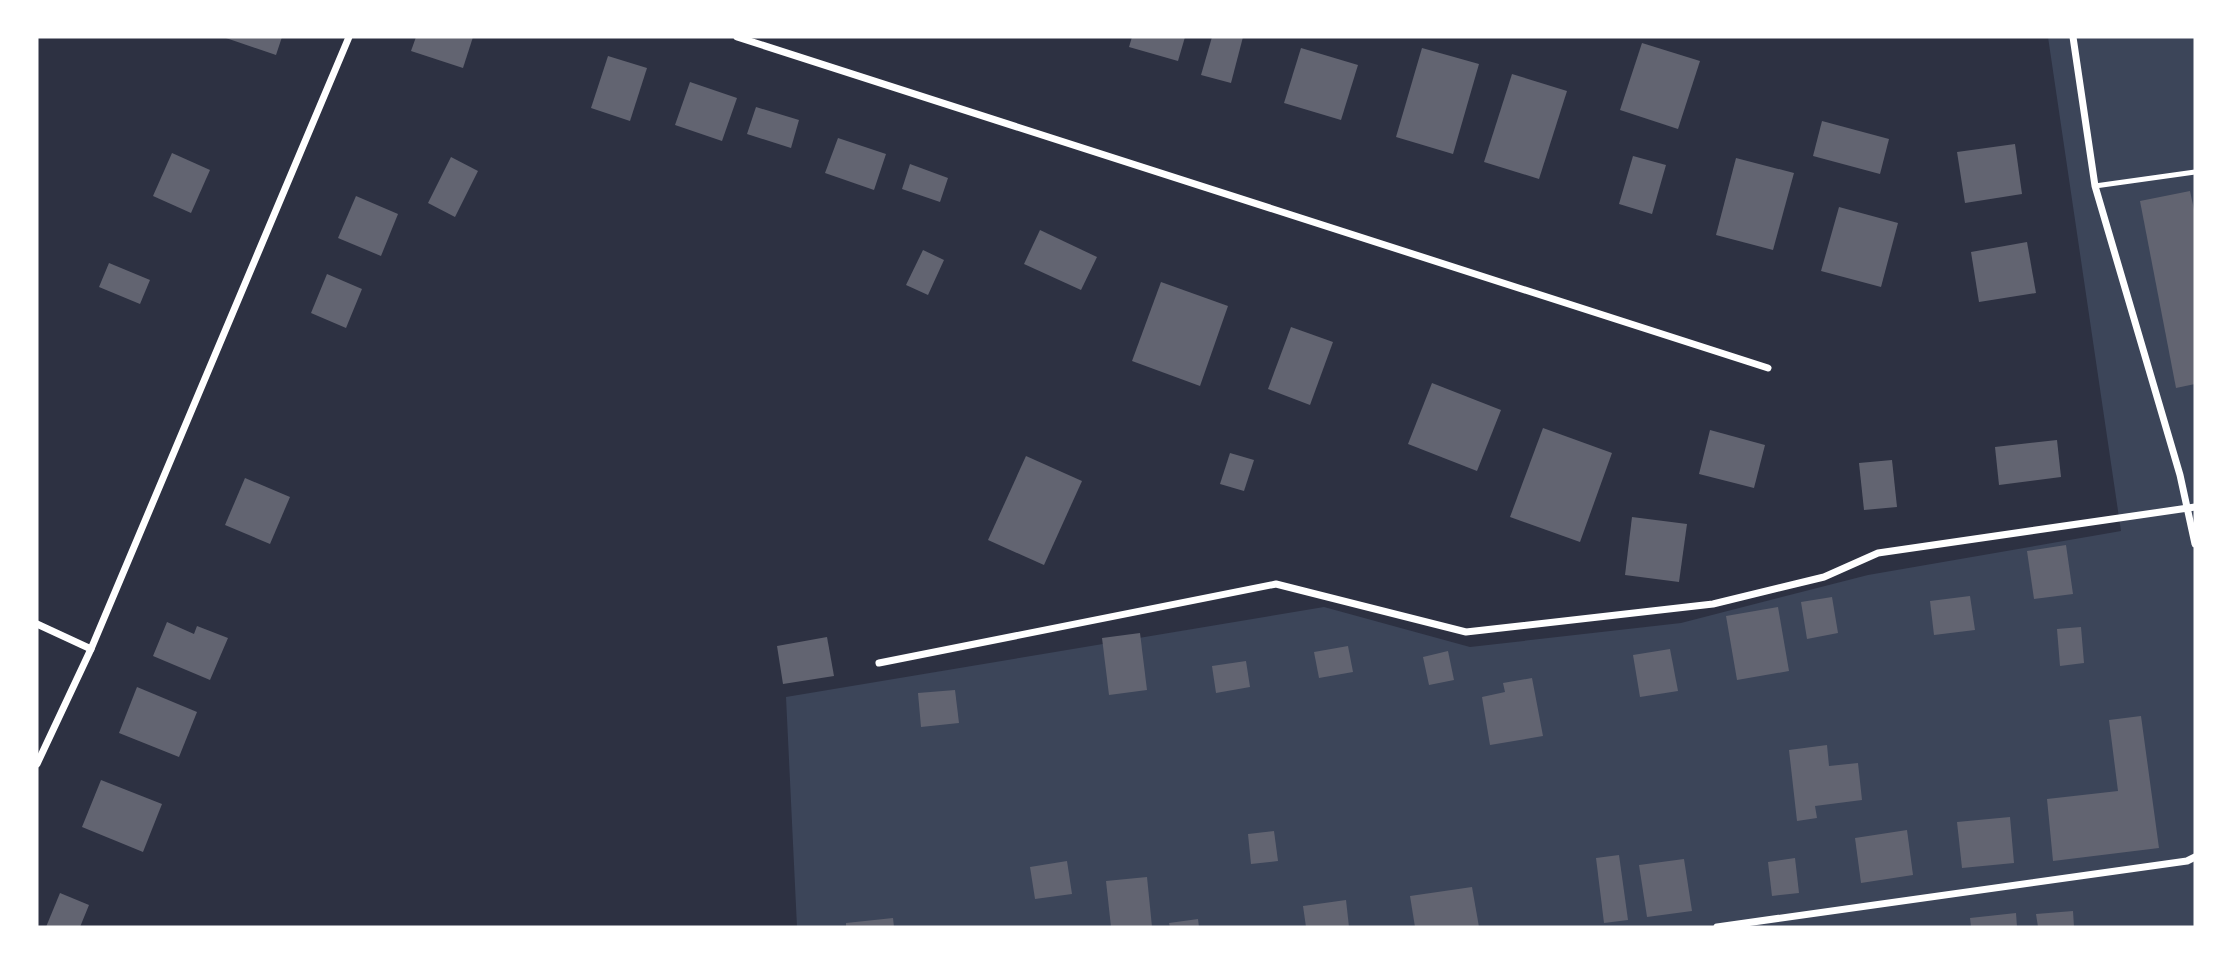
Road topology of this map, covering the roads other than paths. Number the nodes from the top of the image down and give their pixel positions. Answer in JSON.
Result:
{"nodes":[{"id":1,"x":349,"y":37,"type":"edge"},
{"id":2,"x":737,"y":37,"type":"edge"},
{"id":3,"x":2073,"y":37,"type":"edge"},
{"id":4,"x":2195,"y":172,"type":"edge"},
{"id":5,"x":2095,"y":186,"type":"junction"},
{"id":6,"x":1768,"y":368,"type":"dead end"},
{"id":7,"x":2192,"y":507,"type":"edge"},
{"id":8,"x":2195,"y":544,"type":"edge"},
{"id":9,"x":37,"y":624,"type":"edge"},
{"id":10,"x":91,"y":649,"type":"junction"},
{"id":11,"x":879,"y":663,"type":"dead end"},
{"id":12,"x":37,"y":765,"type":"edge"},
{"id":13,"x":2195,"y":857,"type":"edge"},
{"id":14,"x":1717,"y":927,"type":"edge"}],
"edges":[{"from":1,"to":10,"type":"street"},
{"from":2,"to":6,"type":"street"},
{"from":3,"to":5,"type":"street"},
{"from":4,"to":5,"type":"lane"},
{"from":5,"to":7,"type":"street"},
{"from":7,"to":8,"type":"street"},
{"from":7,"to":11,"type":"street"},
{"from":9,"to":10,"type":"street"},
{"from":10,"to":12,"type":"street"},
{"from":13,"to":14,"type":"street"}]}
